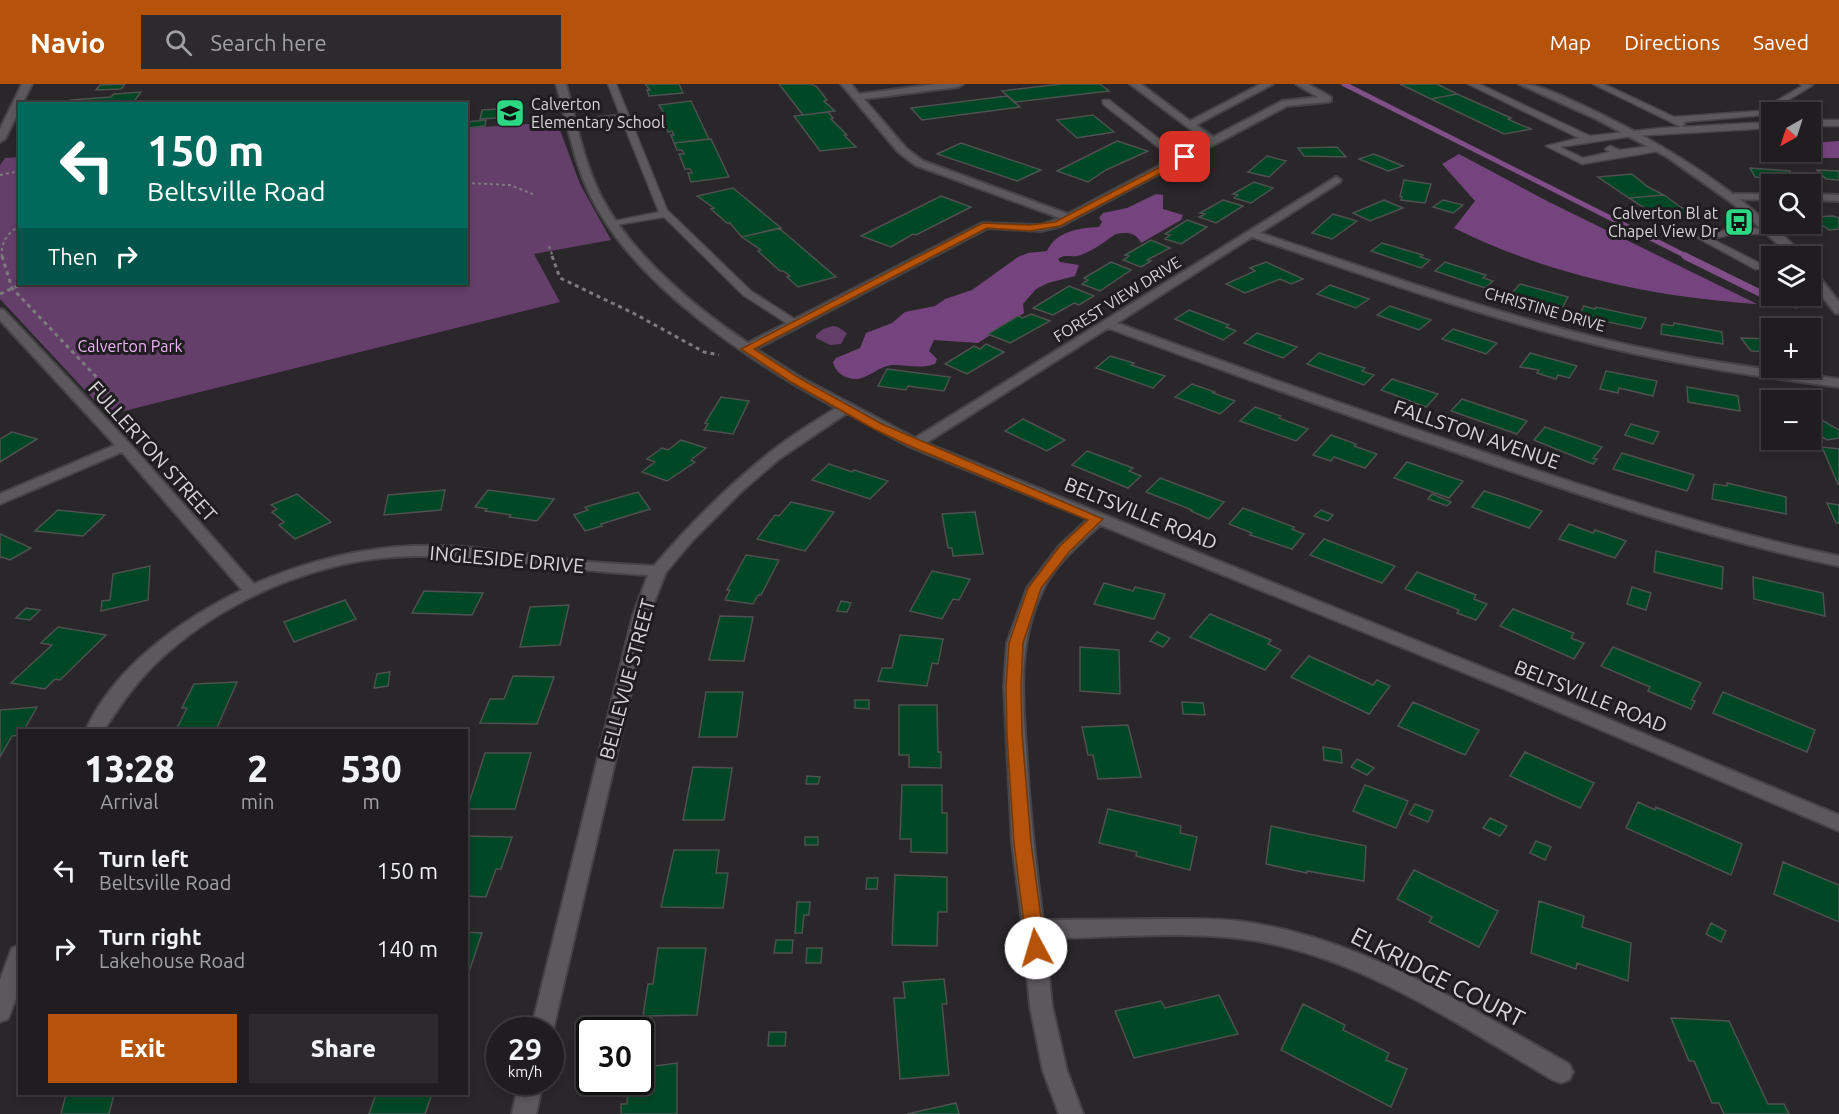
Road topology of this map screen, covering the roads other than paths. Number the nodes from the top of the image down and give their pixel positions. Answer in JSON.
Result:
{"nodes":[{"id":1,"x":27,"y":84,"type":"edge"},
{"id":2,"x":561,"y":84,"type":"edge"},
{"id":3,"x":612,"y":84,"type":"edge"},
{"id":4,"x":846,"y":84,"type":"edge"},
{"id":5,"x":958,"y":84,"type":"edge"},
{"id":6,"x":1135,"y":84,"type":"edge"},
{"id":7,"x":1268,"y":84,"type":"edge"},
{"id":8,"x":1301,"y":84,"type":"edge"},
{"id":9,"x":1472,"y":84,"type":"edge"},
{"id":10,"x":1524,"y":84,"type":"edge"},
{"id":11,"x":1597,"y":84,"type":"edge"},
{"id":12,"x":1804,"y":84,"type":"edge"},
{"id":13,"x":857,"y":97,"type":"junction"},
{"id":14,"x":18,"y":102,"type":"edge"},
{"id":15,"x":18,"y":102,"type":"edge"},
{"id":16,"x":1106,"y":102,"type":"dead end"},
{"id":17,"x":625,"y":117,"type":"junction"},
{"id":18,"x":1673,"y":120,"type":"junction"},
{"id":19,"x":571,"y":123,"type":"junction"},
{"id":20,"x":1821,"y":123,"type":"edge"},
{"id":21,"x":1839,"y":123,"type":"edge"},
{"id":22,"x":1191,"y":124,"type":"junction"},
{"id":23,"x":1761,"y":126,"type":"edge"},
{"id":24,"x":1692,"y":130,"type":"junction"},
{"id":25,"x":1629,"y":132,"type":"junction"},
{"id":26,"x":1587,"y":138,"type":"junction"},
{"id":27,"x":0,"y":139,"type":"edge"},
{"id":28,"x":1213,"y":142,"type":"junction"},
{"id":29,"x":1659,"y":148,"type":"junction"},
{"id":30,"x":1619,"y":153,"type":"junction"},
{"id":31,"x":1185,"y":157,"type":"junction"},
{"id":32,"x":1336,"y":180,"type":"dead end"},
{"id":33,"x":1735,"y":197,"type":"junction"},
{"id":34,"x":1761,"y":197,"type":"edge"},
{"id":35,"x":1821,"y":197,"type":"edge"},
{"id":36,"x":1839,"y":198,"type":"edge"},
{"id":37,"x":666,"y":214,"type":"junction"},
{"id":38,"x":1070,"y":218,"type":"junction"},
{"id":39,"x":1761,"y":221,"type":"edge"},
{"id":40,"x":614,"y":224,"type":"junction"},
{"id":41,"x":1761,"y":231,"type":"edge"},
{"id":42,"x":1250,"y":233,"type":"junction"},
{"id":43,"x":1775,"y":234,"type":"edge"},
{"id":44,"x":1787,"y":246,"type":"edge"},
{"id":45,"x":1759,"y":267,"type":"dead end"},
{"id":46,"x":1821,"y":286,"type":"edge"},
{"id":47,"x":1839,"y":310,"type":"edge"},
{"id":48,"x":0,"y":313,"type":"edge"},
{"id":49,"x":795,"y":324,"type":"junction"},
{"id":50,"x":1109,"y":324,"type":"junction"},
{"id":51,"x":746,"y":349,"type":"junction"},
{"id":52,"x":1839,"y":383,"type":"edge"},
{"id":53,"x":844,"y":408,"type":"junction"},
{"id":54,"x":915,"y":444,"type":"junction"},
{"id":55,"x":124,"y":446,"type":"junction"},
{"id":56,"x":0,"y":499,"type":"edge"},
{"id":57,"x":1097,"y":519,"type":"junction"},
{"id":58,"x":1839,"y":561,"type":"edge"},
{"id":59,"x":658,"y":571,"type":"junction"},
{"id":60,"x":252,"y":591,"type":"junction"},
{"id":61,"x":96,"y":729,"type":"edge"},
{"id":62,"x":1839,"y":823,"type":"edge"},
{"id":63,"x":1034,"y":929,"type":"junction"},
{"id":64,"x":18,"y":960,"type":"edge"},
{"id":65,"x":0,"y":1012,"type":"edge"},
{"id":66,"x":545,"y":1017,"type":"edge"},
{"id":67,"x":1561,"y":1072,"type":"dead end"},
{"id":68,"x":528,"y":1095,"type":"edge"},
{"id":69,"x":524,"y":1114,"type":"edge"},
{"id":70,"x":1071,"y":1114,"type":"edge"}],
"edges":[{"from":1,"to":15,"type":"street"},
{"from":2,"to":19,"type":"street","name":"BELTSVILLE ROAD"},
{"from":3,"to":17,"type":"lane"},
{"from":4,"to":13,"type":"street"},
{"from":5,"to":13,"type":"street"},
{"from":6,"to":22,"type":"street"},
{"from":7,"to":22,"type":"street"},
{"from":8,"to":28,"type":"street"},
{"from":9,"to":26,"type":"lane"},
{"from":10,"to":25,"type":"street"},
{"from":11,"to":18,"type":"lane"},
{"from":12,"to":18,"type":"lane"},
{"from":13,"to":38,"type":"street"},
{"from":14,"to":27,"type":"street"},
{"from":16,"to":31,"type":"lane"},
{"from":17,"to":19,"type":"lane"},
{"from":17,"to":37,"type":"lane"},
{"from":18,"to":24,"type":"lane"},
{"from":19,"to":40,"type":"street","name":"BELTSVILLE ROAD"},
{"from":20,"to":21,"type":"lane"},
{"from":22,"to":28,"type":"street"},
{"from":23,"to":24,"type":"lane"},
{"from":24,"to":25,"type":"lane"},
{"from":25,"to":26,"type":"lane"},
{"from":25,"to":29,"type":"street"},
{"from":26,"to":30,"type":"lane"},
{"from":26,"to":30,"type":"lane"},
{"from":28,"to":31,"type":"street"},
{"from":29,"to":30,"type":"lane"},
{"from":29,"to":33,"type":"street"},
{"from":31,"to":38,"type":"street"},
{"from":32,"to":42,"type":"street","name":"FOREST VIEW DRIVE"},
{"from":33,"to":34,"type":"street"},
{"from":33,"to":39,"type":"street"},
{"from":35,"to":36,"type":"street"},
{"from":37,"to":40,"type":"lane"},
{"from":37,"to":49,"type":"lane"},
{"from":38,"to":49,"type":"street"},
{"from":40,"to":51,"type":"street","name":"BELTSVILLE ROAD"},
{"from":41,"to":45,"type":"lane"},
{"from":42,"to":50,"type":"street","name":"FOREST VIEW DRIVE"},
{"from":42,"to":52,"type":"street","name":"CHRISTINE DRIVE"},
{"from":43,"to":44,"type":"street"},
{"from":46,"to":47,"type":"street"},
{"from":48,"to":55,"type":"street","name":"FULLERTON STREET"},
{"from":49,"to":51,"type":"street"},
{"from":50,"to":54,"type":"street","name":"FOREST VIEW DRIVE"},
{"from":50,"to":58,"type":"street","name":"FALLSTON AVENUE"},
{"from":51,"to":53,"type":"street","name":"BELTSVILLE ROAD"},
{"from":53,"to":54,"type":"street","name":"BELTSVILLE ROAD"},
{"from":53,"to":59,"type":"street","name":"BELLEVUE STREET"},
{"from":54,"to":57,"type":"street","name":"BELTSVILLE ROAD"},
{"from":55,"to":56,"type":"street"},
{"from":55,"to":60,"type":"street","name":"FULLERTON STREET"},
{"from":57,"to":62,"type":"street","name":"BELTSVILLE ROAD"},
{"from":57,"to":63,"type":"street"},
{"from":59,"to":60,"type":"street","name":"INGLESIDE DRIVE"},
{"from":59,"to":66,"type":"street","name":"BELLEVUE STREET"},
{"from":60,"to":61,"type":"street","name":"INGLESIDE DRIVE"},
{"from":63,"to":67,"type":"street","name":"ELKRIDGE COURT"},
{"from":63,"to":70,"type":"street"},
{"from":64,"to":65,"type":"street"},
{"from":68,"to":69,"type":"street"}]}
